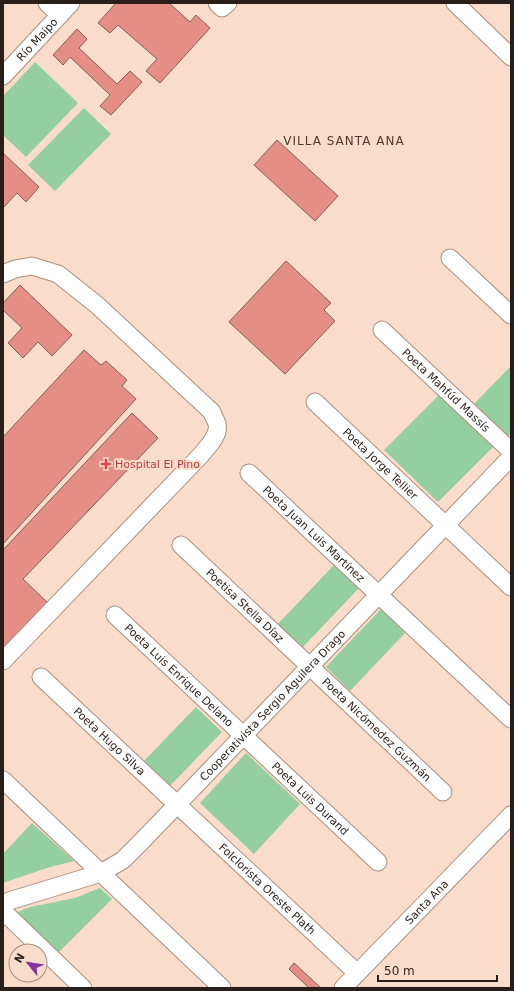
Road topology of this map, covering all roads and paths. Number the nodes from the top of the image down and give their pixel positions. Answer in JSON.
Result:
{"nodes":[{"id":1,"x":47,"y":3,"type":"edge"},
{"id":2,"x":455,"y":3,"type":"edge"},
{"id":3,"x":65,"y":9,"type":"edge"},
{"id":4,"x":508,"y":48,"type":"edge"},
{"id":5,"x":3,"y":76,"type":"edge"},
{"id":6,"x":450,"y":258,"type":"dead end"},
{"id":7,"x":3,"y":274,"type":"edge"},
{"id":8,"x":511,"y":315,"type":"edge"},
{"id":9,"x":382,"y":330,"type":"dead end"},
{"id":10,"x":315,"y":402,"type":"dead end"},
{"id":11,"x":511,"y":451,"type":"edge"},
{"id":12,"x":511,"y":457,"type":"edge"},
{"id":13,"x":249,"y":473,"type":"dead end"},
{"id":14,"x":445,"y":526,"type":"junction"},
{"id":15,"x":180,"y":546,"type":"dead end"},
{"id":16,"x":511,"y":587,"type":"edge"},
{"id":17,"x":379,"y":595,"type":"junction"},
{"id":18,"x":115,"y":615,"type":"dead end"},
{"id":19,"x":3,"y":661,"type":"edge"},
{"id":20,"x":309,"y":667,"type":"junction"},
{"id":21,"x":41,"y":678,"type":"dead end"},
{"id":22,"x":511,"y":719,"type":"edge"},
{"id":23,"x":244,"y":736,"type":"junction"},
{"id":24,"x":3,"y":780,"type":"edge"},
{"id":25,"x":443,"y":792,"type":"dead end"},
{"id":26,"x":177,"y":805,"type":"junction"},
{"id":27,"x":511,"y":815,"type":"edge"},
{"id":28,"x":378,"y":862,"type":"dead end"},
{"id":29,"x":101,"y":873,"type":"junction"},
{"id":30,"x":3,"y":905,"type":"edge"},
{"id":31,"x":3,"y":911,"type":"edge"},
{"id":32,"x":358,"y":973,"type":"junction"},
{"id":33,"x":83,"y":988,"type":"edge"},
{"id":34,"x":222,"y":988,"type":"edge"},
{"id":35,"x":343,"y":988,"type":"edge"}],
"edges":[{"from":1,"to":3,"type":"street"},
{"from":2,"to":4,"type":"street"},
{"from":3,"to":5,"type":"street","name":"Río Maipo"},
{"from":6,"to":8,"type":"street"},
{"from":7,"to":19,"type":"street"},
{"from":9,"to":11,"type":"street","name":"Poeta Mahfúd Massís"},
{"from":10,"to":14,"type":"street","name":"Poeta Jorge Tellier"},
{"from":12,"to":14,"type":"street","name":"Cooperativista Sergio Aguilera Drago"},
{"from":13,"to":17,"type":"street","name":"Poeta Juan Luis Martínez"},
{"from":14,"to":16,"type":"street","name":"Poeta Jorge Tellier"},
{"from":14,"to":17,"type":"street","name":"Cooperativista Sergio Aguilera Drago"},
{"from":15,"to":20,"type":"street","name":"Poetisa Stella Díaz"},
{"from":17,"to":20,"type":"street","name":"Cooperativista Sergio Aguilera Drago"},
{"from":17,"to":22,"type":"street","name":"Poeta Juan Luis Martínez"},
{"from":18,"to":23,"type":"street","name":"Poeta Luis Enrique Delano"},
{"from":20,"to":23,"type":"street","name":"Cooperativista Sergio Aguilera Drago"},
{"from":20,"to":25,"type":"street","name":"Poeta Nicómedez Guzmán"},
{"from":21,"to":26,"type":"street","name":"Poeta Hugo Silva"},
{"from":23,"to":26,"type":"street","name":"Cooperativista Sergio Aguilera Drago"},
{"from":23,"to":28,"type":"street","name":"Poeta Luis Durand"},
{"from":24,"to":29,"type":"street"},
{"from":26,"to":29,"type":"street","name":"Cooperativista Sergio Aguilera Drago"},
{"from":26,"to":32,"type":"street","name":"Folclorista Oreste Plath"},
{"from":27,"to":32,"type":"street","name":"Santa Ana"},
{"from":29,"to":30,"type":"street","name":"Cooperativista Sergio Aguilera Drago"},
{"from":29,"to":34,"type":"street"},
{"from":31,"to":33,"type":"street"},
{"from":32,"to":35,"type":"street","name":"Santa Ana"}]}
